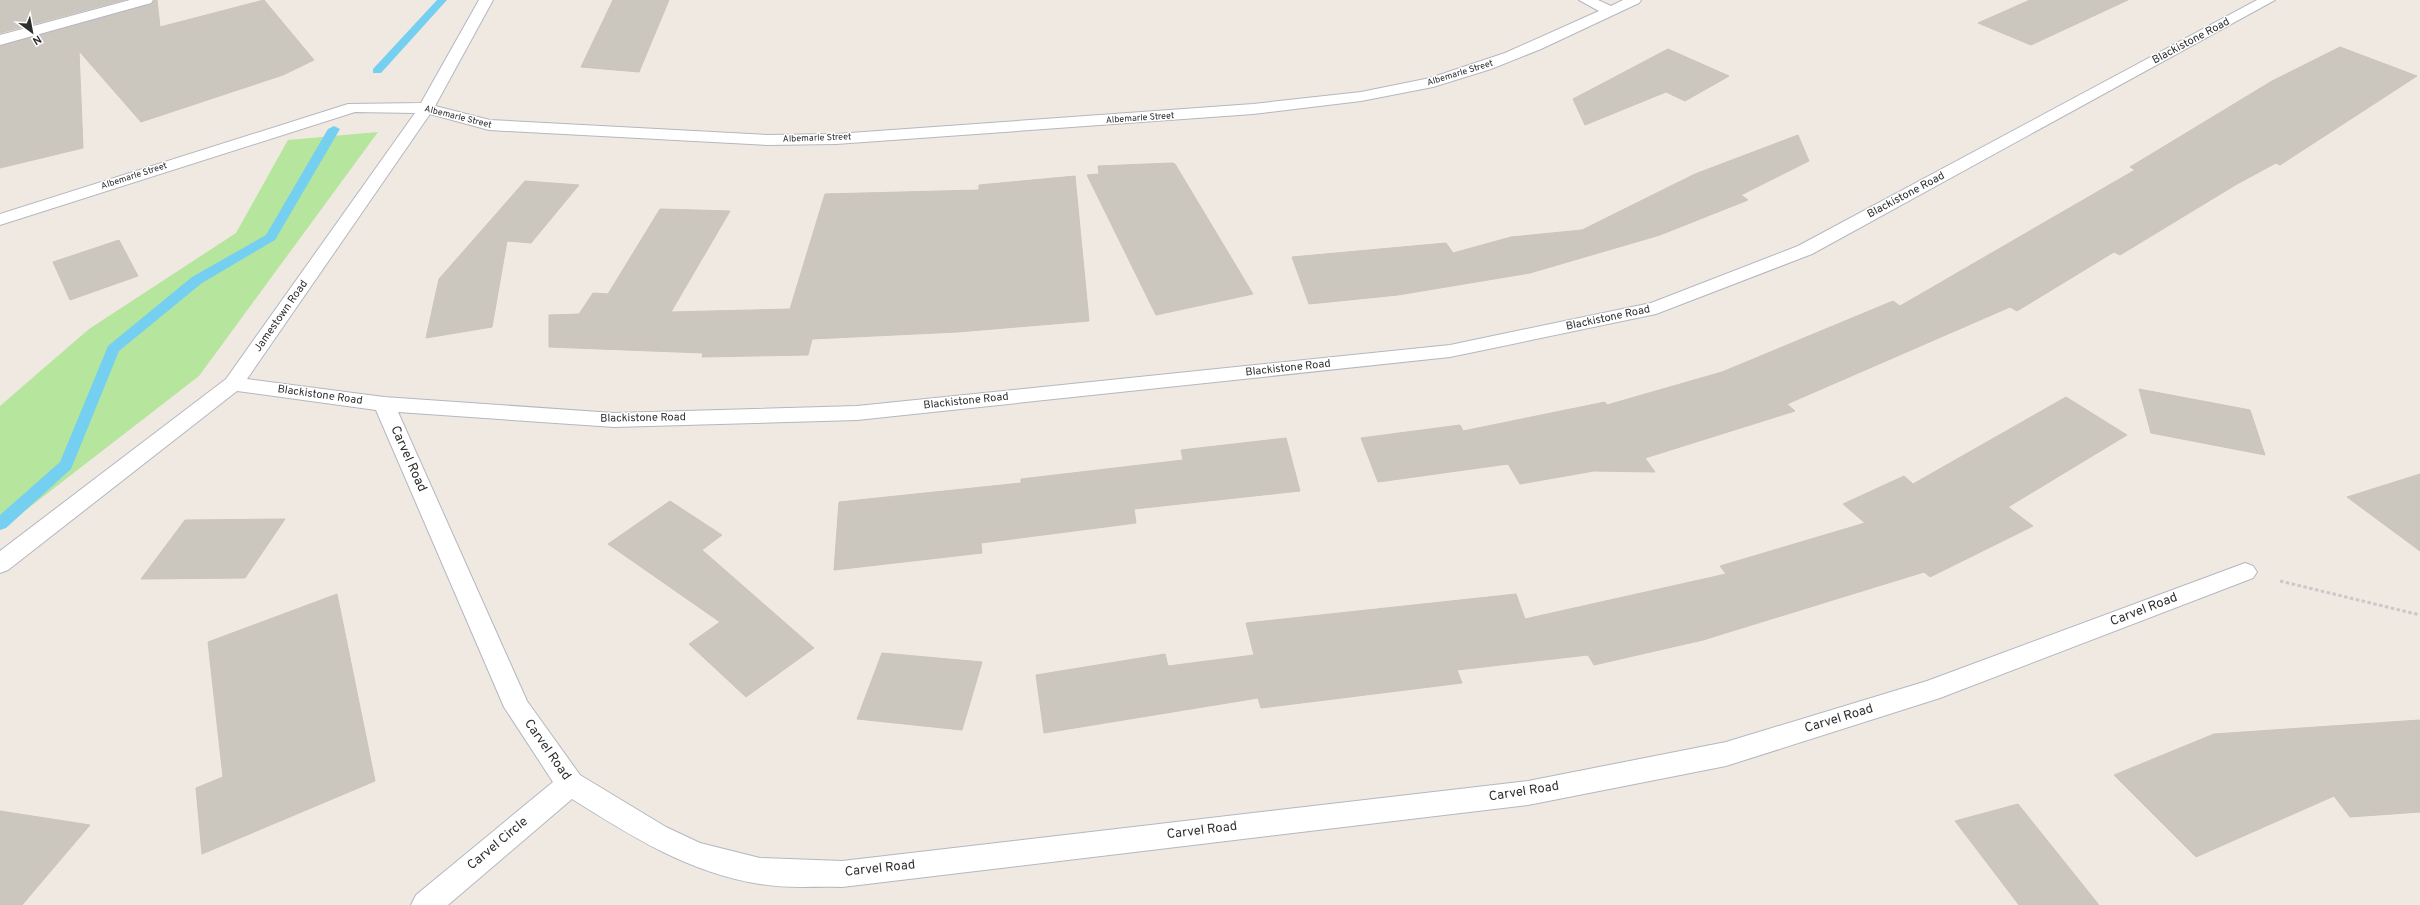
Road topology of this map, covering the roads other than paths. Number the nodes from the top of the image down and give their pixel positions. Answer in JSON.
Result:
{"nodes":[{"id":1,"x":146,"y":0,"type":"edge"},
{"id":2,"x":486,"y":0,"type":"edge"},
{"id":3,"x":1586,"y":0,"type":"edge"},
{"id":4,"x":1634,"y":0,"type":"edge"},
{"id":5,"x":2268,"y":0,"type":"edge"},
{"id":6,"x":1611,"y":11,"type":"junction"},
{"id":7,"x":0,"y":40,"type":"edge"},
{"id":8,"x":426,"y":108,"type":"junction"},
{"id":9,"x":0,"y":220,"type":"edge"},
{"id":10,"x":233,"y":384,"type":"junction"},
{"id":11,"x":384,"y":404,"type":"junction"},
{"id":12,"x":0,"y":564,"type":"edge"},
{"id":13,"x":2245,"y":572,"type":"road end"},
{"id":14,"x":570,"y":784,"type":"junction"},
{"id":15,"x":426,"y":905,"type":"edge"}],
"edges":[{"from":1,"to":7,"type":"street"},
{"from":2,"to":8,"type":"street","name":"Jamestown Road"},
{"from":3,"to":6,"type":"street"},
{"from":4,"to":6,"type":"street","name":"Albemarle Street"},
{"from":5,"to":11,"type":"street","name":"Blackistone Road"},
{"from":6,"to":8,"type":"street","name":"Albemarle Street"},
{"from":8,"to":9,"type":"street","name":"Albemarle Street"},
{"from":8,"to":10,"type":"street","name":"Jamestown Road"},
{"from":10,"to":11,"type":"street","name":"Blackistone Road"},
{"from":10,"to":12,"type":"street","name":"Jamestown Road"},
{"from":11,"to":14,"type":"street","name":"Carvel Road"},
{"from":13,"to":14,"type":"street","name":"Carvel Road"},
{"from":14,"to":15,"type":"street","name":"Carvel Circle"}]}
